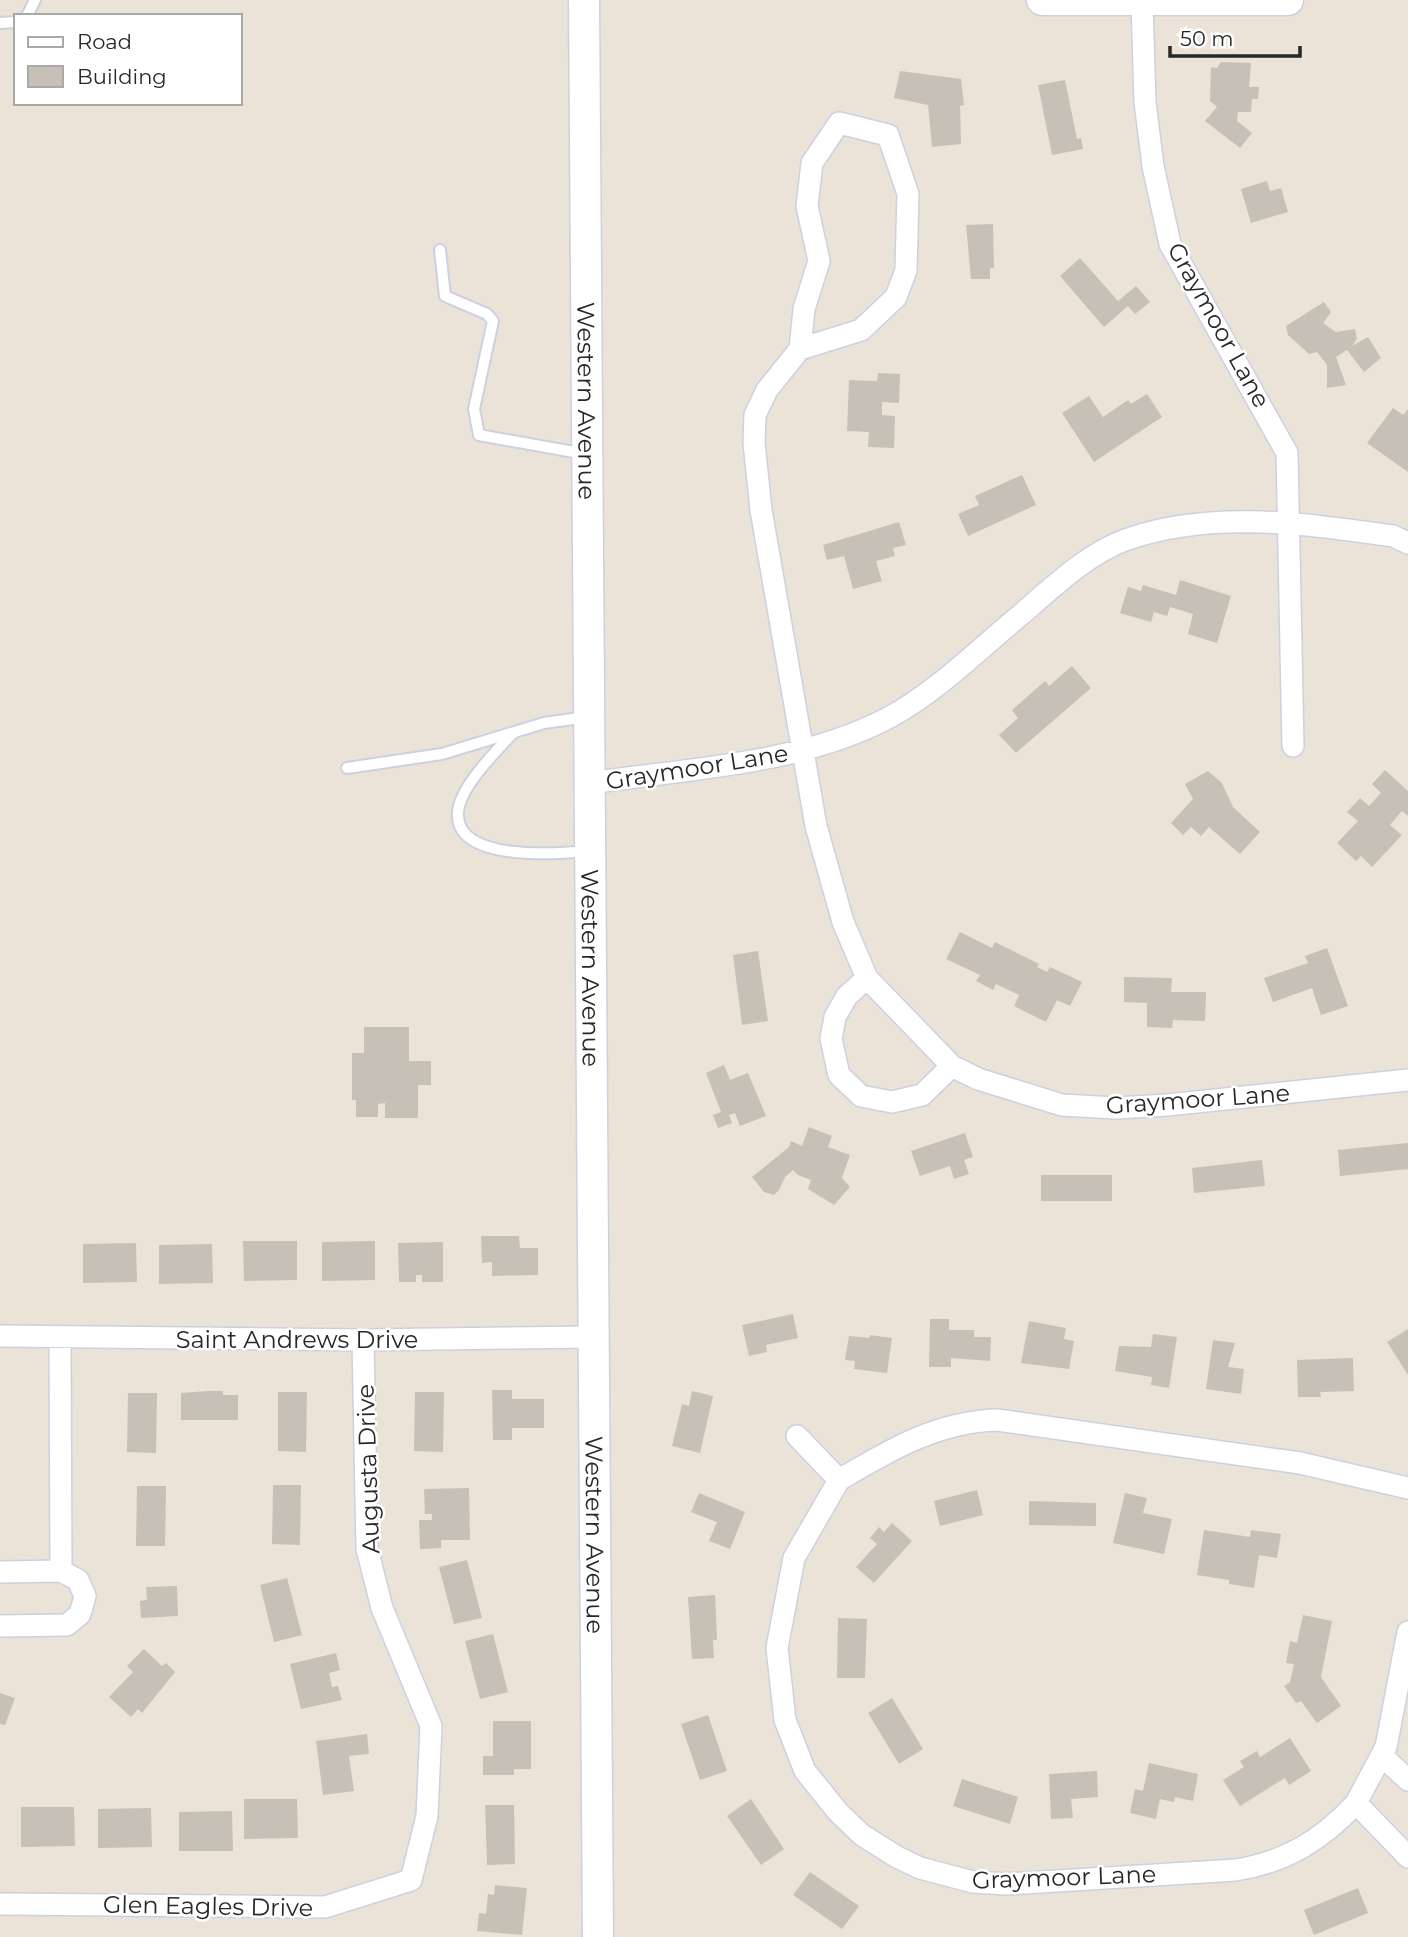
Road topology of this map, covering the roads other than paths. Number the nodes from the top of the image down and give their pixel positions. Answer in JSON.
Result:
{"nodes":[{"id":1,"x":584,"y":0,"type":"edge"},
{"id":2,"x":1042,"y":0,"type":"edge"},
{"id":3,"x":1288,"y":0,"type":"edge"},
{"id":4,"x":1142,"y":2,"type":"edge"},
{"id":5,"x":439,"y":250,"type":"dead end"},
{"id":6,"x":800,"y":349,"type":"junction"},
{"id":7,"x":588,"y":454,"type":"junction"},
{"id":8,"x":1288,"y":521,"type":"junction"},
{"id":9,"x":1408,"y":543,"type":"edge"},
{"id":10,"x":589,"y":716,"type":"junction"},
{"id":11,"x":513,"y":733,"type":"junction"},
{"id":12,"x":1293,"y":746,"type":"dead end"},
{"id":13,"x":805,"y":751,"type":"junction"},
{"id":14,"x":347,"y":768,"type":"dead end"},
{"id":15,"x":590,"y":783,"type":"junction"},
{"id":16,"x":590,"y":851,"type":"junction"},
{"id":17,"x":867,"y":978,"type":"junction"},
{"id":18,"x":952,"y":1066,"type":"junction"},
{"id":19,"x":1408,"y":1080,"type":"edge"},
{"id":20,"x":0,"y":1336,"type":"edge"},
{"id":21,"x":594,"y":1337,"type":"junction"},
{"id":22,"x":60,"y":1338,"type":"junction"},
{"id":23,"x":363,"y":1340,"type":"junction"},
{"id":24,"x":797,"y":1436,"type":"dead end"},
{"id":25,"x":839,"y":1480,"type":"junction"},
{"id":26,"x":1408,"y":1488,"type":"edge"},
{"id":27,"x":61,"y":1571,"type":"junction"},
{"id":28,"x":0,"y":1572,"type":"edge"},
{"id":29,"x":0,"y":1626,"type":"edge"},
{"id":30,"x":1408,"y":1632,"type":"edge"},
{"id":31,"x":1382,"y":1756,"type":"junction"},
{"id":32,"x":1408,"y":1780,"type":"edge"},
{"id":33,"x":1356,"y":1803,"type":"junction"},
{"id":34,"x":1408,"y":1857,"type":"edge"},
{"id":35,"x":411,"y":1880,"type":"joint"},
{"id":36,"x":0,"y":1903,"type":"edge"},
{"id":37,"x":598,"y":1937,"type":"edge"}],
"edges":[{"from":1,"to":7,"type":"main road","name":"Western Avenue"},
{"from":2,"to":4,"type":"main road"},
{"from":3,"to":4,"type":"main road"},
{"from":4,"to":8,"type":"street","name":"Graymoor Lane"},
{"from":5,"to":7,"type":"lane"},
{"from":6,"to":6,"type":"street"},
{"from":6,"to":13,"type":"street","name":"Graymoor Lane"},
{"from":7,"to":10,"type":"main road","name":"Western Avenue"},
{"from":8,"to":9,"type":"street","name":"Graymoor Lane"},
{"from":8,"to":12,"type":"street","name":"Graymoor Lane"},
{"from":8,"to":13,"type":"street","name":"Graymoor Lane"},
{"from":10,"to":11,"type":"lane"},
{"from":10,"to":15,"type":"main road","name":"Western Avenue"},
{"from":11,"to":14,"type":"lane"},
{"from":11,"to":16,"type":"lane"},
{"from":13,"to":15,"type":"street","name":"Graymoor Lane"},
{"from":13,"to":17,"type":"street","name":"Graymoor Lane"},
{"from":15,"to":16,"type":"main road","name":"Western Avenue"},
{"from":16,"to":21,"type":"main road","name":"Western Avenue"},
{"from":17,"to":18,"type":"street","name":"Graymoor Lane"},
{"from":17,"to":18,"type":"street"},
{"from":18,"to":19,"type":"street","name":"Graymoor Lane"},
{"from":20,"to":22,"type":"street","name":"Saint Andrews Drive"},
{"from":21,"to":23,"type":"street","name":"Saint Andrews Drive"},
{"from":21,"to":37,"type":"main road","name":"Western Avenue"},
{"from":22,"to":23,"type":"street","name":"Saint Andrews Drive"},
{"from":22,"to":27,"type":"street"},
{"from":23,"to":35,"type":"street","name":"Augusta Drive"},
{"from":24,"to":25,"type":"street"},
{"from":25,"to":26,"type":"street"},
{"from":25,"to":33,"type":"street","name":"Graymoor Lane"},
{"from":27,"to":28,"type":"street"},
{"from":27,"to":29,"type":"street"},
{"from":30,"to":31,"type":"street","name":"Graymoor Lane"},
{"from":31,"to":32,"type":"street"},
{"from":31,"to":33,"type":"street","name":"Graymoor Lane"},
{"from":33,"to":34,"type":"street"},
{"from":35,"to":36,"type":"street","name":"Glen Eagles Drive"}]}
